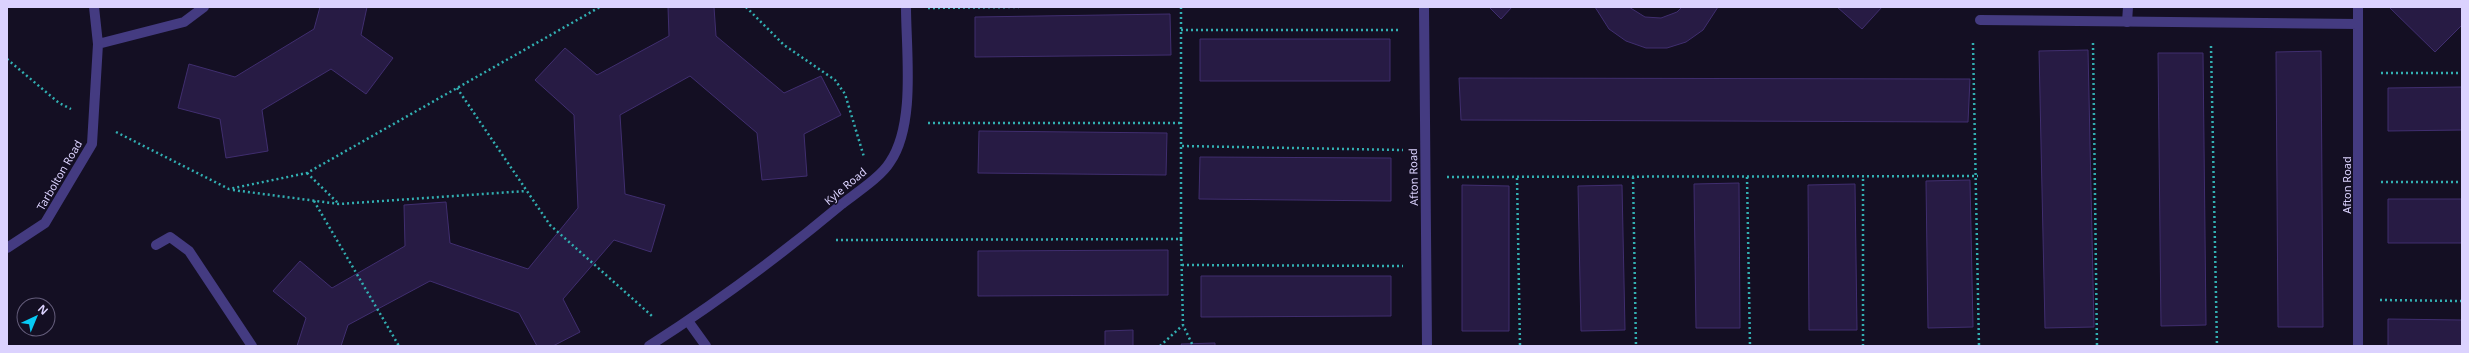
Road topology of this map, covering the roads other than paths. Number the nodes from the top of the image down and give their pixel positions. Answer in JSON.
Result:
{"nodes":[{"id":1,"x":94,"y":7,"type":"edge"},
{"id":2,"x":204,"y":7,"type":"edge"},
{"id":3,"x":1424,"y":7,"type":"edge"},
{"id":4,"x":2128,"y":7,"type":"edge"},
{"id":5,"x":2358,"y":7,"type":"edge"},
{"id":6,"x":906,"y":8,"type":"edge"},
{"id":7,"x":1980,"y":20,"type":"dead end"},
{"id":8,"x":2128,"y":22,"type":"junction"},
{"id":9,"x":2358,"y":24,"type":"junction"},
{"id":10,"x":98,"y":44,"type":"junction"},
{"id":11,"x":156,"y":245,"type":"dead end"},
{"id":12,"x":7,"y":248,"type":"edge"},
{"id":13,"x":688,"y":321,"type":"junction"},
{"id":14,"x":252,"y":346,"type":"edge"},
{"id":15,"x":649,"y":346,"type":"edge"},
{"id":16,"x":706,"y":346,"type":"edge"},
{"id":17,"x":1427,"y":346,"type":"edge"},
{"id":18,"x":2358,"y":346,"type":"edge"}],
"edges":[{"from":1,"to":10,"type":"street","name":"Tarbolton Road"},
{"from":2,"to":10,"type":"street"},
{"from":3,"to":17,"type":"street","name":"Afton Road"},
{"from":4,"to":8,"type":"street"},
{"from":5,"to":9,"type":"street","name":"Afton Road"},
{"from":6,"to":13,"type":"street","name":"Kyle Road"},
{"from":7,"to":8,"type":"street"},
{"from":8,"to":9,"type":"street"},
{"from":9,"to":18,"type":"street","name":"Afton Road"},
{"from":10,"to":12,"type":"street","name":"Tarbolton Road"},
{"from":11,"to":14,"type":"street"},
{"from":13,"to":15,"type":"street","name":"Kyle Road"},
{"from":13,"to":16,"type":"street"}]}
